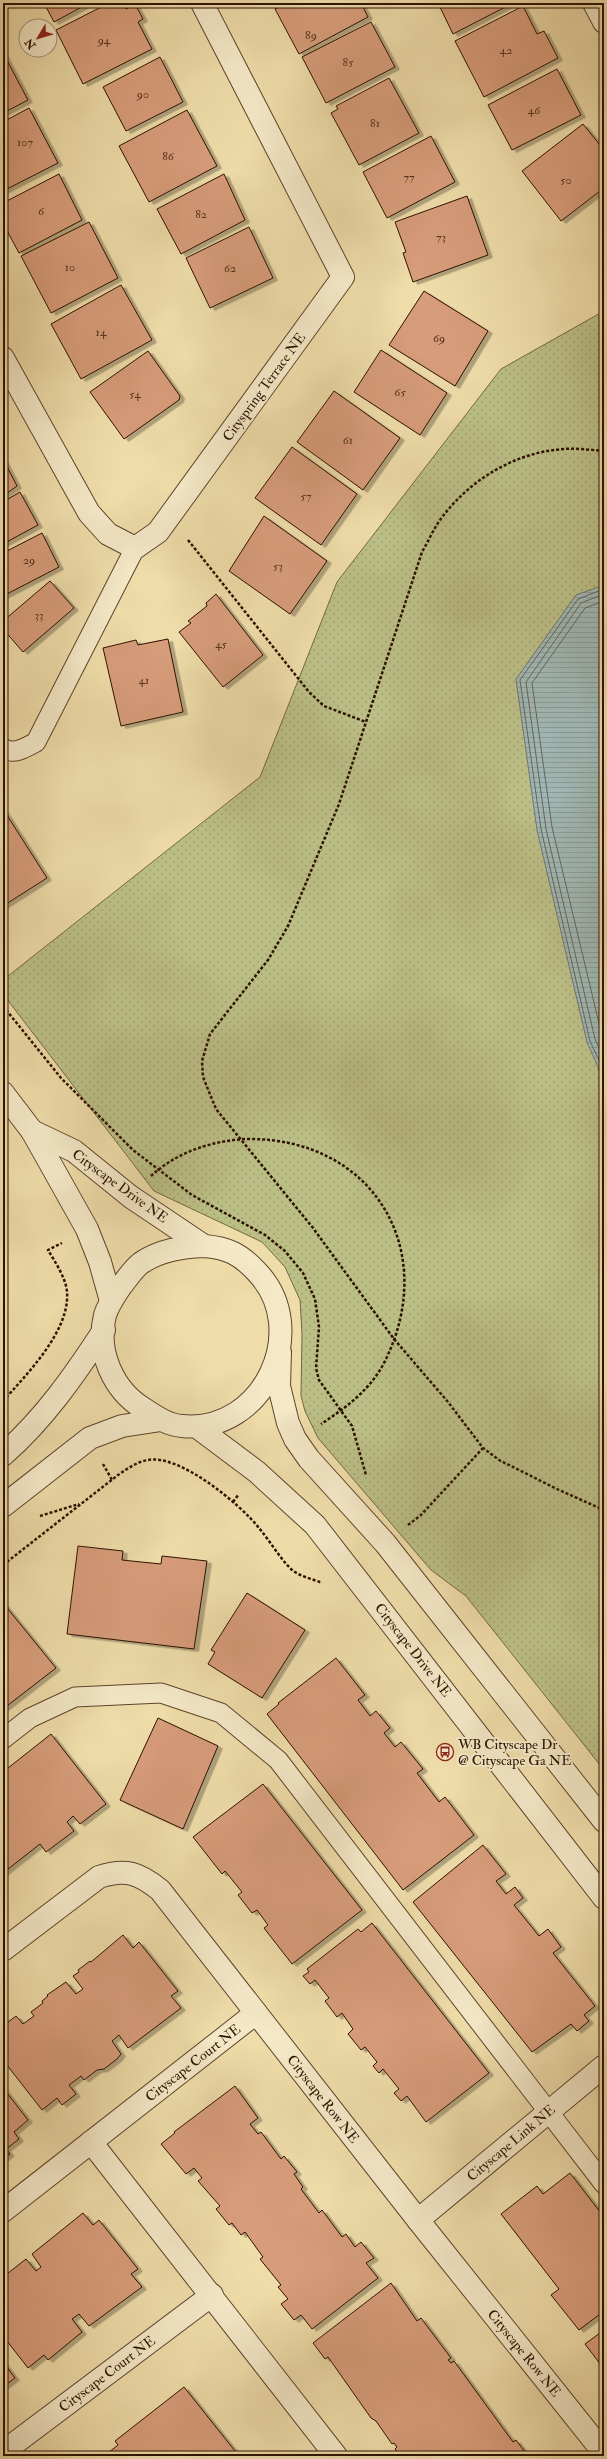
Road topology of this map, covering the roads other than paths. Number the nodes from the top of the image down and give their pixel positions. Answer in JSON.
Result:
{"nodes":[{"id":1,"x":202,"y":3,"type":"edge"},
{"id":2,"x":594,"y":3,"type":"edge"},
{"id":3,"x":604,"y":22,"type":"edge"},
{"id":4,"x":3,"y":358,"type":"edge"},
{"id":5,"x":135,"y":548,"type":"junction"},
{"id":6,"x":3,"y":748,"type":"edge"},
{"id":7,"x":3,"y":1093,"type":"edge"},
{"id":8,"x":32,"y":1131,"type":"junction"},
{"id":9,"x":204,"y":1246,"type":"junction"},
{"id":10,"x":111,"y":1301,"type":"junction"},
{"id":11,"x":104,"y":1330,"type":"junction"},
{"id":12,"x":280,"y":1352,"type":"junction"},
{"id":13,"x":161,"y":1420,"type":"junction"},
{"id":14,"x":197,"y":1427,"type":"junction"},
{"id":15,"x":3,"y":1455,"type":"edge"},
{"id":16,"x":3,"y":1506,"type":"edge"},
{"id":17,"x":3,"y":1739,"type":"edge"},
{"id":18,"x":604,"y":1821,"type":"edge"},
{"id":19,"x":604,"y":1898,"type":"edge"},
{"id":20,"x":3,"y":1950,"type":"edge"},
{"id":21,"x":256,"y":2013,"type":"junction"},
{"id":22,"x":604,"y":2066,"type":"edge"},
{"id":23,"x":548,"y":2112,"type":"junction"},
{"id":24,"x":91,"y":2142,"type":"junction"},
{"id":25,"x":604,"y":2184,"type":"edge"},
{"id":26,"x":3,"y":2211,"type":"edge"},
{"id":27,"x":418,"y":2220,"type":"junction"},
{"id":28,"x":212,"y":2295,"type":"junction"},
{"id":29,"x":3,"y":2452,"type":"edge"},
{"id":30,"x":327,"y":2453,"type":"edge"},
{"id":31,"x":604,"y":2453,"type":"edge"}],
"edges":[{"from":1,"to":5,"type":"street","name":"Cityspring Terrace NE"},
{"from":2,"to":3,"type":"street"},
{"from":4,"to":5,"type":"street"},
{"from":5,"to":6,"type":"lane"},
{"from":7,"to":8,"type":"street","name":"Cityscape Drive NE"},
{"from":8,"to":9,"type":"street","name":"Cityscape Drive NE"},
{"from":8,"to":10,"type":"street","name":"Cityscape Drive NE"},
{"from":9,"to":10,"type":"street"},
{"from":9,"to":12,"type":"street"},
{"from":10,"to":11,"type":"street"},
{"from":11,"to":13,"type":"street"},
{"from":11,"to":15,"type":"street"},
{"from":12,"to":14,"type":"street"},
{"from":12,"to":18,"type":"street"},
{"from":13,"to":14,"type":"street"},
{"from":13,"to":16,"type":"street"},
{"from":14,"to":19,"type":"street","name":"Cityscape Drive NE"},
{"from":17,"to":23,"type":"lane"},
{"from":20,"to":21,"type":"street","name":"Cityscape Row NE"},
{"from":21,"to":24,"type":"street","name":"Cityscape Court NE"},
{"from":21,"to":27,"type":"street","name":"Cityscape Row NE"},
{"from":22,"to":23,"type":"street","name":"Cityscape Link NE"},
{"from":23,"to":25,"type":"lane"},
{"from":23,"to":27,"type":"street","name":"Cityscape Link NE"},
{"from":24,"to":26,"type":"street","name":"Cityscape Court NE"},
{"from":24,"to":28,"type":"street"},
{"from":27,"to":31,"type":"street","name":"Cityscape Row NE"},
{"from":28,"to":29,"type":"street","name":"Cityscape Court NE"},
{"from":28,"to":30,"type":"street"}]}
